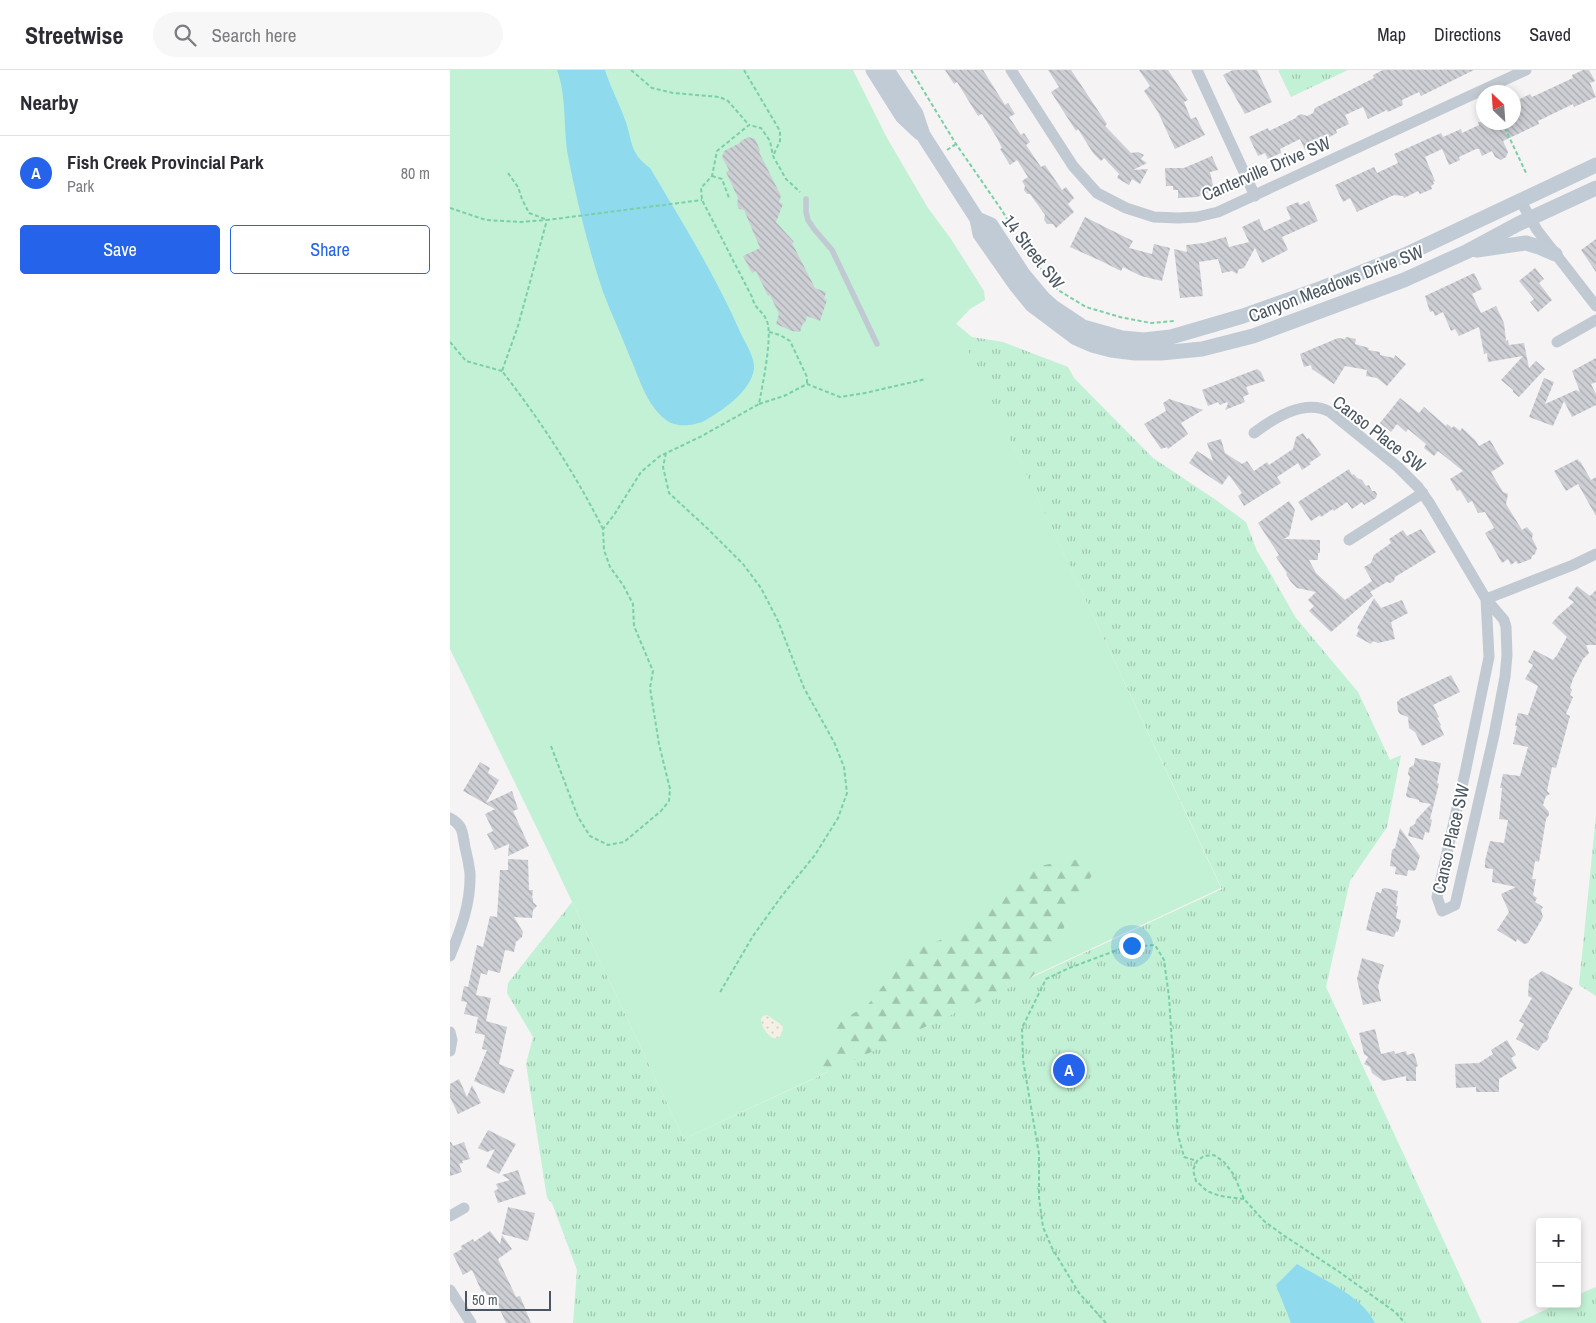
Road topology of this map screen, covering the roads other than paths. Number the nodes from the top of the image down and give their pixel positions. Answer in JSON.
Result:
{"nodes":[{"id":1,"x":872,"y":70,"type":"edge"},
{"id":2,"x":887,"y":70,"type":"edge"},
{"id":3,"x":1011,"y":70,"type":"edge"},
{"id":4,"x":1197,"y":70,"type":"edge"},
{"id":5,"x":1526,"y":70,"type":"edge"},
{"id":6,"x":923,"y":135,"type":"junction"},
{"id":7,"x":1596,"y":165,"type":"edge"},
{"id":8,"x":1596,"y":188,"type":"edge"},
{"id":9,"x":1255,"y":196,"type":"junction"},
{"id":10,"x":806,"y":199,"type":"road end"},
{"id":11,"x":1520,"y":200,"type":"junction"},
{"id":12,"x":1530,"y":218,"type":"junction"},
{"id":13,"x":1466,"y":252,"type":"junction"},
{"id":14,"x":1555,"y":254,"type":"junction"},
{"id":15,"x":1596,"y":306,"type":"edge"},
{"id":16,"x":1596,"y":320,"type":"edge"},
{"id":17,"x":1080,"y":332,"type":"junction"},
{"id":18,"x":1557,"y":342,"type":"dead end"},
{"id":19,"x":877,"y":344,"type":"dead end"},
{"id":20,"x":1254,"y":433,"type":"dead end"},
{"id":21,"x":1423,"y":493,"type":"junction"},
{"id":22,"x":1349,"y":540,"type":"dead end"},
{"id":23,"x":1596,"y":554,"type":"edge"},
{"id":24,"x":1486,"y":599,"type":"junction"},
{"id":25,"x":1465,"y":773,"type":"junction"},
{"id":26,"x":1483,"y":777,"type":"junction"},
{"id":27,"x":450,"y":818,"type":"edge"},
{"id":28,"x":450,"y":956,"type":"edge"},
{"id":29,"x":450,"y":1032,"type":"edge"},
{"id":30,"x":450,"y":1051,"type":"edge"},
{"id":31,"x":464,"y":1208,"type":"dead end"},
{"id":32,"x":450,"y":1216,"type":"edge"},
{"id":33,"x":450,"y":1290,"type":"edge"},
{"id":34,"x":471,"y":1323,"type":"edge"}],
"edges":[{"from":1,"to":6,"type":"main road","name":"14 Street SW"},
{"from":2,"to":6,"type":"main road","name":"14 Street SW"},
{"from":3,"to":9,"type":"street","name":"Canterville Drive SW"},
{"from":4,"to":9,"type":"street"},
{"from":5,"to":9,"type":"street","name":"Canterville Drive SW"},
{"from":6,"to":17,"type":"main road","name":"14 Street SW"},
{"from":7,"to":11,"type":"main road","name":"Canyon Meadows Drive SW"},
{"from":8,"to":12,"type":"main road","name":"Canyon Meadows Drive SW"},
{"from":10,"to":19,"type":"lane"},
{"from":11,"to":12,"type":"street"},
{"from":11,"to":17,"type":"main road","name":"Canyon Meadows Drive SW"},
{"from":12,"to":13,"type":"main road","name":"Canyon Meadows Drive SW"},
{"from":12,"to":14,"type":"street"},
{"from":13,"to":14,"type":"main road"},
{"from":13,"to":17,"type":"main road","name":"Canyon Meadows Drive SW"},
{"from":14,"to":15,"type":"street"},
{"from":16,"to":18,"type":"street"},
{"from":20,"to":21,"type":"street","name":"Canso Place SW"},
{"from":21,"to":22,"type":"street"},
{"from":21,"to":24,"type":"street","name":"Canso Place SW"},
{"from":23,"to":24,"type":"street"},
{"from":24,"to":25,"type":"street","name":"Canso Place SW"},
{"from":24,"to":26,"type":"street","name":"Canso Place SW"},
{"from":25,"to":26,"type":"street","name":"Canso Place SW"},
{"from":25,"to":26,"type":"street","name":"Canso Place SW"},
{"from":27,"to":28,"type":"street"},
{"from":29,"to":30,"type":"street"},
{"from":31,"to":32,"type":"street"},
{"from":33,"to":34,"type":"street"}]}
